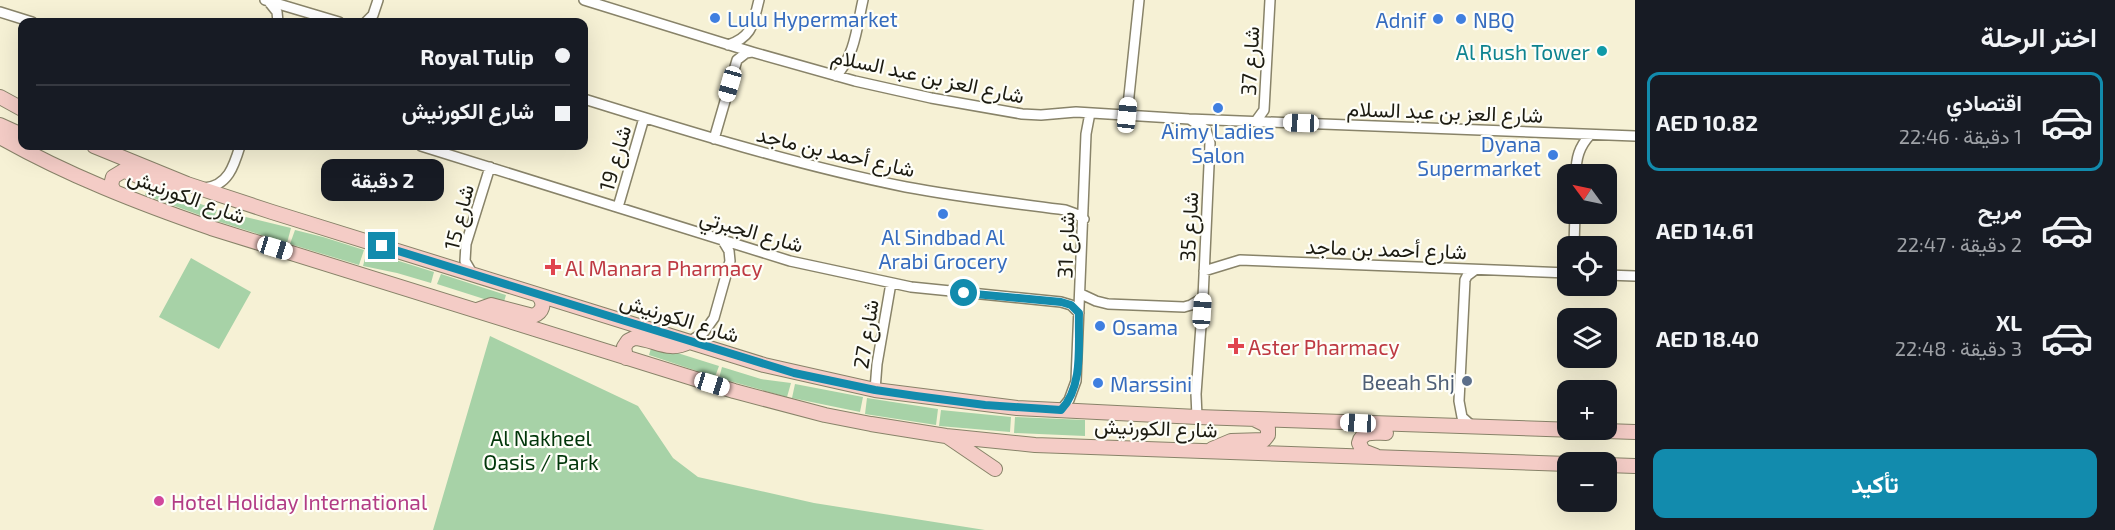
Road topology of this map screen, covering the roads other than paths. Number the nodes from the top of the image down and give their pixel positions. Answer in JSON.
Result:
{"nodes":[{"id":1,"x":378,"y":0,"type":"edge"},
{"id":2,"x":584,"y":0,"type":"edge"},
{"id":3,"x":759,"y":0,"type":"edge"},
{"id":4,"x":863,"y":0,"type":"edge"},
{"id":5,"x":1139,"y":0,"type":"edge"},
{"id":6,"x":1270,"y":0,"type":"edge"},
{"id":7,"x":267,"y":1,"type":"edge"},
{"id":8,"x":0,"y":12,"type":"edge"},
{"id":9,"x":19,"y":18,"type":"edge"},
{"id":10,"x":278,"y":18,"type":"edge"},
{"id":11,"x":325,"y":18,"type":"edge"},
{"id":12,"x":370,"y":18,"type":"edge"},
{"id":13,"x":728,"y":45,"type":"junction"},
{"id":14,"x":752,"y":52,"type":"junction"},
{"id":15,"x":836,"y":76,"type":"junction"},
{"id":16,"x":0,"y":97,"type":"edge"},
{"id":17,"x":588,"y":100,"type":"edge"},
{"id":18,"x":18,"y":107,"type":"edge"},
{"id":19,"x":1090,"y":113,"type":"junction"},
{"id":20,"x":1127,"y":115,"type":"junction"},
{"id":21,"x":644,"y":118,"type":"junction"},
{"id":22,"x":1189,"y":119,"type":"junction"},
{"id":23,"x":1256,"y":121,"type":"junction"},
{"id":24,"x":0,"y":125,"type":"edge"},
{"id":25,"x":18,"y":134,"type":"edge"},
{"id":26,"x":1590,"y":135,"type":"junction"},
{"id":27,"x":1635,"y":136,"type":"edge"},
{"id":28,"x":0,"y":137,"type":"edge"},
{"id":29,"x":714,"y":139,"type":"junction"},
{"id":30,"x":18,"y":147,"type":"edge"},
{"id":31,"x":24,"y":150,"type":"edge"},
{"id":32,"x":104,"y":150,"type":"edge"},
{"id":33,"x":238,"y":150,"type":"edge"},
{"id":34,"x":435,"y":150,"type":"edge"},
{"id":35,"x":1577,"y":164,"type":"edge"},
{"id":36,"x":490,"y":167,"type":"junction"},
{"id":37,"x":194,"y":187,"type":"junction"},
{"id":38,"x":114,"y":191,"type":"junction"},
{"id":39,"x":618,"y":207,"type":"junction"},
{"id":40,"x":1084,"y":219,"type":"junction"},
{"id":41,"x":723,"y":241,"type":"junction"},
{"id":42,"x":1475,"y":270,"type":"junction"},
{"id":43,"x":1204,"y":271,"type":"junction"},
{"id":44,"x":472,"y":273,"type":"junction"},
{"id":45,"x":1557,"y":273,"type":"edge"},
{"id":46,"x":1617,"y":275,"type":"edge"},
{"id":47,"x":1635,"y":276,"type":"edge"},
{"id":48,"x":891,"y":283,"type":"junction"},
{"id":49,"x":1081,"y":294,"type":"junction"},
{"id":50,"x":539,"y":296,"type":"junction"},
{"id":51,"x":1203,"y":298,"type":"junction"},
{"id":52,"x":477,"y":310,"type":"junction"},
{"id":53,"x":1079,"y":313,"type":"junction"},
{"id":54,"x":689,"y":342,"type":"junction"},
{"id":55,"x":626,"y":358,"type":"junction"},
{"id":56,"x":875,"y":390,"type":"junction"},
{"id":57,"x":1061,"y":410,"type":"junction"},
{"id":58,"x":1197,"y":417,"type":"junction"},
{"id":59,"x":1246,"y":418,"type":"junction"},
{"id":60,"x":1414,"y":425,"type":"junction"},
{"id":61,"x":1474,"y":428,"type":"junction"},
{"id":62,"x":1635,"y":432,"type":"edge"},
{"id":63,"x":946,"y":436,"type":"junction"},
{"id":64,"x":1210,"y":450,"type":"junction"},
{"id":65,"x":1378,"y":457,"type":"junction"},
{"id":66,"x":1557,"y":464,"type":"edge"},
{"id":67,"x":1617,"y":465,"type":"edge"},
{"id":68,"x":1635,"y":466,"type":"edge"},
{"id":69,"x":995,"y":469,"type":"dead end"}],
"edges":[{"from":1,"to":12,"type":"street"},
{"from":2,"to":13,"type":"street","name":"شارع العز بن عبد السلام"},
{"from":3,"to":13,"type":"street"},
{"from":4,"to":15,"type":"street"},
{"from":5,"to":20,"type":"street"},
{"from":6,"to":23,"type":"street","name":"شارع 37"},
{"from":7,"to":10,"type":"street"},
{"from":7,"to":11,"type":"street"},
{"from":8,"to":9,"type":"street"},
{"from":13,"to":14,"type":"street","name":"شارع العز بن عبد السلام"},
{"from":14,"to":15,"type":"street","name":"شارع العز بن عبد السلام"},
{"from":14,"to":29,"type":"street"},
{"from":15,"to":19,"type":"street","name":"شارع العز بن عبد السلام"},
{"from":16,"to":18,"type":"main road"},
{"from":17,"to":21,"type":"street","name":"شارع أحمد بن ماجد"},
{"from":19,"to":20,"type":"street","name":"شارع العز بن عبد السلام"},
{"from":19,"to":40,"type":"street","name":"شارع 31"},
{"from":20,"to":22,"type":"street","name":"شارع العز بن عبد السلام"},
{"from":21,"to":29,"type":"street","name":"شارع أحمد بن ماجد"},
{"from":21,"to":39,"type":"street","name":"شارع 19"},
{"from":22,"to":23,"type":"street","name":"شارع العز بن عبد السلام"},
{"from":22,"to":43,"type":"street","name":"شارع 35"},
{"from":23,"to":26,"type":"street","name":"شارع العز بن عبد السلام"},
{"from":24,"to":25,"type":"main road"},
{"from":26,"to":27,"type":"street","name":"شارع العز بن عبد السلام"},
{"from":26,"to":35,"type":"street"},
{"from":28,"to":30,"type":"main road","name":"شارع الكورنيش"},
{"from":29,"to":40,"type":"street","name":"شارع أحمد بن ماجد"},
{"from":31,"to":38,"type":"main road","name":"شارع الكورنيش"},
{"from":32,"to":37,"type":"main road","name":"شارع الكورنيش"},
{"from":33,"to":37,"type":"street"},
{"from":34,"to":36,"type":"street","name":"شارع الجبرتي"},
{"from":36,"to":39,"type":"street","name":"شارع الجبرتي"},
{"from":36,"to":44,"type":"street","name":"شارع 15"},
{"from":37,"to":38,"type":"main road"},
{"from":37,"to":44,"type":"main road","name":"شارع الكورنيش"},
{"from":38,"to":52,"type":"main road","name":"شارع الكورنيش"},
{"from":39,"to":41,"type":"street","name":"شارع الجبرتي"},
{"from":40,"to":49,"type":"street","name":"شارع 31"},
{"from":41,"to":48,"type":"street","name":"شارع الجبرتي"},
{"from":41,"to":54,"type":"street"},
{"from":42,"to":43,"type":"street","name":"شارع أحمد بن ماجد"},
{"from":42,"to":45,"type":"street","name":"شارع أحمد بن ماجد"},
{"from":42,"to":61,"type":"street"},
{"from":43,"to":51,"type":"street","name":"شارع 35"},
{"from":44,"to":50,"type":"main road","name":"شارع الكورنيش"},
{"from":46,"to":47,"type":"street"},
{"from":48,"to":53,"type":"street","name":"شارع الجبرتي"},
{"from":48,"to":56,"type":"street","name":"شارع 27"},
{"from":49,"to":51,"type":"street"},
{"from":49,"to":53,"type":"street","name":"شارع 31"},
{"from":50,"to":52,"type":"main road"},
{"from":50,"to":54,"type":"main road","name":"شارع الكورنيش"},
{"from":51,"to":58,"type":"street","name":"شارع 35"},
{"from":52,"to":55,"type":"main road","name":"شارع الكورنيش"},
{"from":53,"to":57,"type":"street","name":"شارع 31"},
{"from":54,"to":55,"type":"main road"},
{"from":54,"to":56,"type":"main road","name":"شارع الكورنيش"},
{"from":55,"to":63,"type":"main road","name":"شارع الكورنيش"},
{"from":56,"to":57,"type":"main road","name":"شارع الكورنيش"},
{"from":57,"to":58,"type":"main road","name":"شارع الكورنيش"},
{"from":58,"to":59,"type":"main road","name":"شارع الكورنيش"},
{"from":59,"to":60,"type":"main road","name":"شارع الكورنيش"},
{"from":59,"to":64,"type":"main road"},
{"from":60,"to":61,"type":"main road","name":"شارع الكورنيش"},
{"from":60,"to":65,"type":"main road"},
{"from":61,"to":62,"type":"main road","name":"شارع الكورنيش"},
{"from":63,"to":64,"type":"main road","name":"شارع الكورنيش"},
{"from":63,"to":69,"type":"main road"},
{"from":64,"to":65,"type":"main road","name":"شارع الكورنيش"},
{"from":65,"to":66,"type":"main road","name":"شارع الكورنيش"},
{"from":67,"to":68,"type":"main road"}]}
